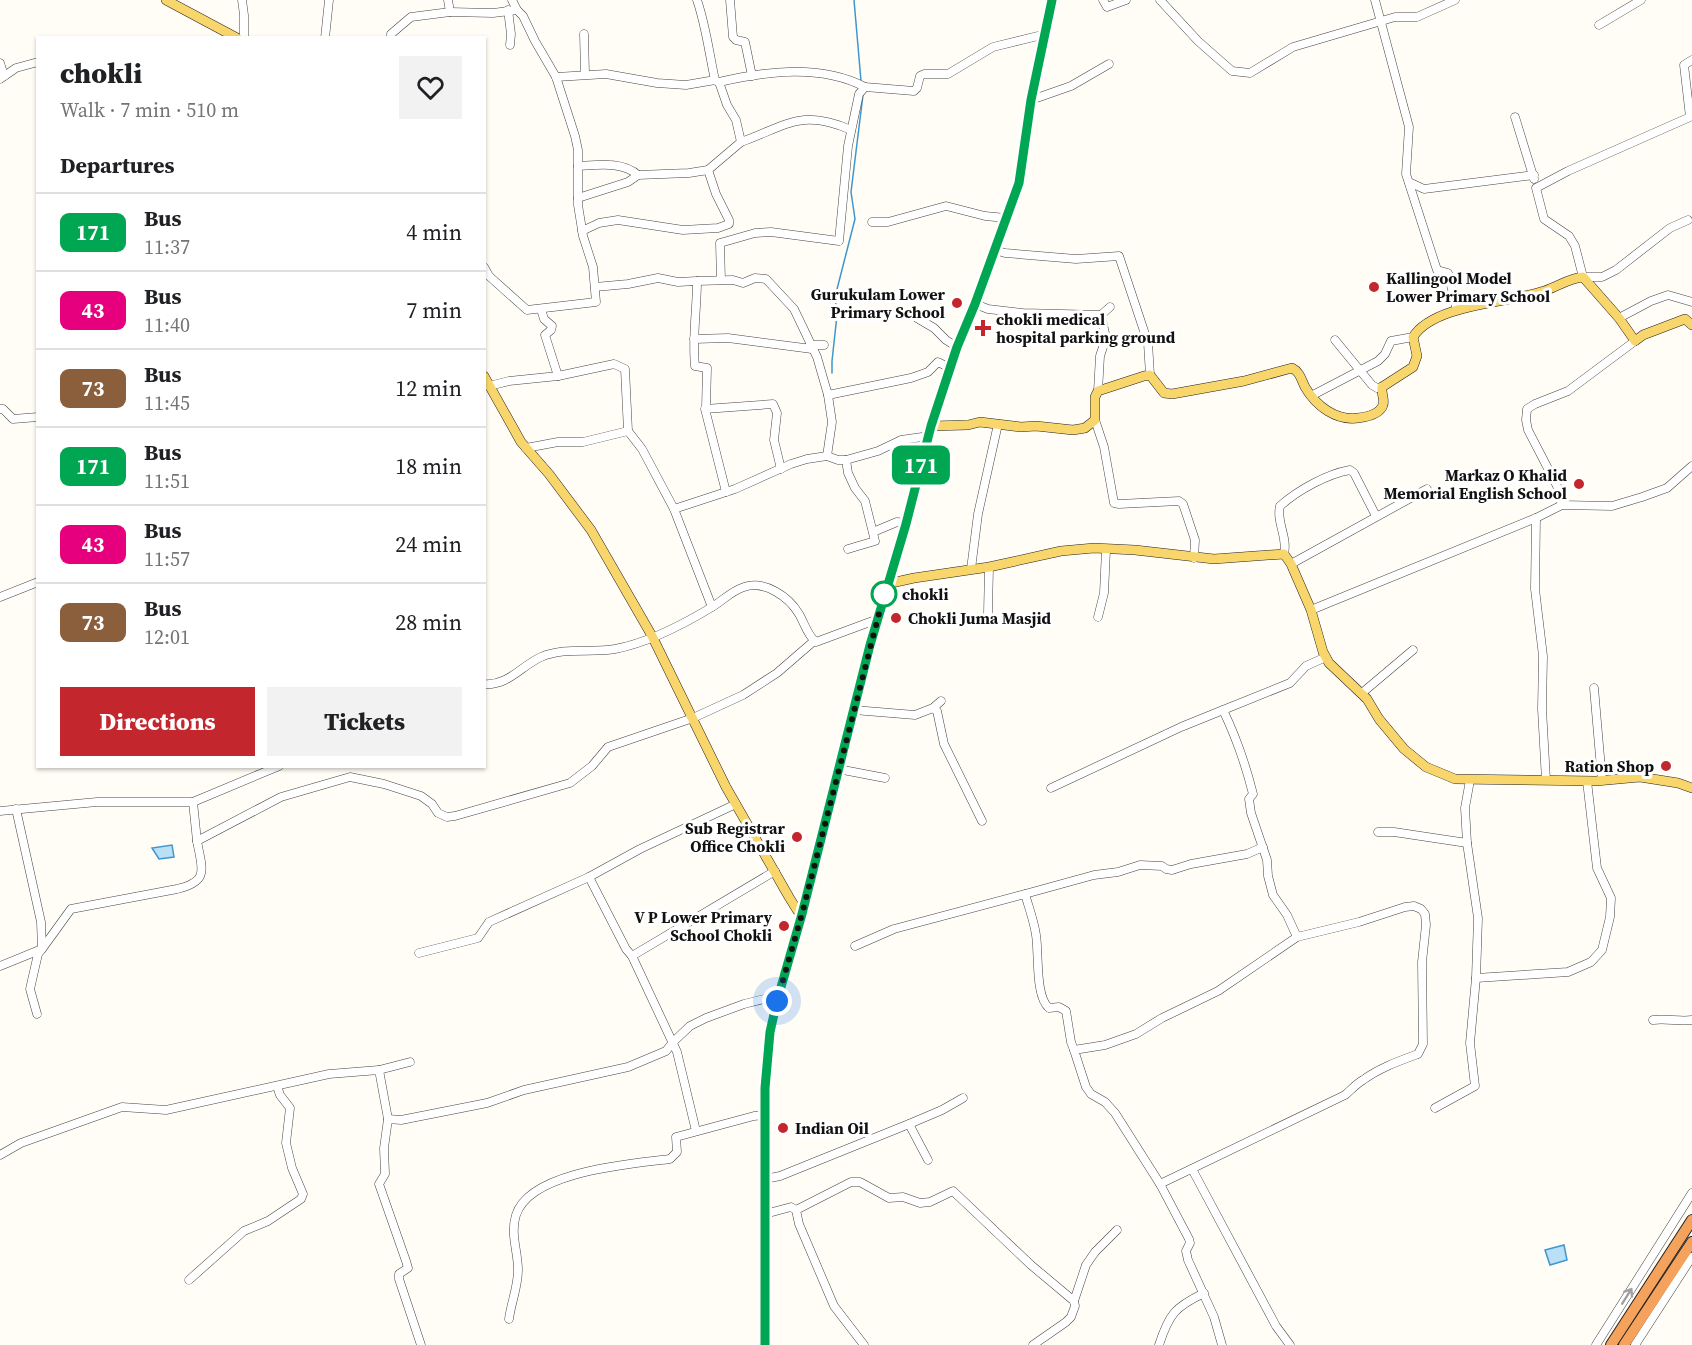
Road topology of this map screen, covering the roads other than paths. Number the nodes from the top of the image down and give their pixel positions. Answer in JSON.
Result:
{"nodes":[{"id":1,"x":166,"y":0,"type":"edge"},
{"id":2,"x":242,"y":0,"type":"edge"},
{"id":3,"x":329,"y":0,"type":"edge"},
{"id":4,"x":448,"y":0,"type":"edge"},
{"id":5,"x":512,"y":0,"type":"edge"},
{"id":6,"x":697,"y":0,"type":"edge"},
{"id":7,"x":730,"y":0,"type":"edge"},
{"id":8,"x":1052,"y":0,"type":"edge"},
{"id":9,"x":1103,"y":0,"type":"edge"},
{"id":10,"x":1126,"y":0,"type":"edge"},
{"id":11,"x":1160,"y":0,"type":"edge"},
{"id":12,"x":1375,"y":0,"type":"edge"},
{"id":13,"x":1455,"y":0,"type":"edge"},
{"id":14,"x":1641,"y":0,"type":"edge"},
{"id":15,"x":508,"y":10,"type":"junction"},
{"id":16,"x":517,"y":10,"type":"junction"},
{"id":17,"x":450,"y":12,"type":"junction"},
{"id":18,"x":1380,"y":22,"type":"junction"},
{"id":19,"x":1599,"y":25,"type":"dead end"},
{"id":20,"x":584,"y":34,"type":"dead end"},
{"id":21,"x":1046,"y":34,"type":"junction"},
{"id":22,"x":233,"y":36,"type":"edge"},
{"id":23,"x":244,"y":36,"type":"edge"},
{"id":24,"x":325,"y":36,"type":"edge"},
{"id":25,"x":392,"y":36,"type":"edge"},
{"id":26,"x":510,"y":45,"type":"dead end"},
{"id":27,"x":1692,"y":60,"type":"edge"},
{"id":28,"x":0,"y":63,"type":"edge"},
{"id":29,"x":36,"y":63,"type":"edge"},
{"id":30,"x":1109,"y":64,"type":"dead end"},
{"id":31,"x":585,"y":74,"type":"junction"},
{"id":32,"x":752,"y":76,"type":"junction"},
{"id":33,"x":2,"y":77,"type":"edge"},
{"id":34,"x":556,"y":77,"type":"junction"},
{"id":35,"x":717,"y":81,"type":"junction"},
{"id":36,"x":866,"y":87,"type":"junction"},
{"id":37,"x":1031,"y":100,"type":"junction"},
{"id":38,"x":1515,"y":117,"type":"dead end"},
{"id":39,"x":851,"y":130,"type":"junction"},
{"id":40,"x":741,"y":142,"type":"junction"},
{"id":41,"x":578,"y":166,"type":"junction"},
{"id":42,"x":708,"y":170,"type":"junction"},
{"id":43,"x":638,"y":175,"type":"junction"},
{"id":44,"x":1534,"y":175,"type":"junction"},
{"id":45,"x":1408,"y":182,"type":"junction"},
{"id":46,"x":1536,"y":188,"type":"junction"},
{"id":47,"x":578,"y":198,"type":"junction"},
{"id":48,"x":1006,"y":218,"type":"junction"},
{"id":49,"x":1688,"y":220,"type":"dead end"},
{"id":50,"x":872,"y":222,"type":"dead end"},
{"id":51,"x":718,"y":228,"type":"junction"},
{"id":52,"x":582,"y":231,"type":"junction"},
{"id":53,"x":720,"y":243,"type":"junction"},
{"id":54,"x":995,"y":250,"type":"junction"},
{"id":55,"x":486,"y":271,"type":"edge"},
{"id":56,"x":1583,"y":277,"type":"junction"},
{"id":57,"x":721,"y":280,"type":"junction"},
{"id":58,"x":697,"y":281,"type":"junction"},
{"id":59,"x":595,"y":287,"type":"junction"},
{"id":60,"x":1692,"y":302,"type":"edge"},
{"id":61,"x":975,"y":304,"type":"junction"},
{"id":62,"x":1110,"y":307,"type":"dead end"},
{"id":63,"x":541,"y":309,"type":"junction"},
{"id":64,"x":1456,"y":310,"type":"junction"},
{"id":65,"x":1101,"y":315,"type":"junction"},
{"id":66,"x":917,"y":318,"type":"dead end"},
{"id":67,"x":1619,"y":318,"type":"junction"},
{"id":68,"x":1692,"y":325,"type":"edge"},
{"id":69,"x":1413,"y":337,"type":"junction"},
{"id":70,"x":694,"y":339,"type":"junction"},
{"id":71,"x":1335,"y":340,"type":"dead end"},
{"id":72,"x":1635,"y":341,"type":"junction"},
{"id":73,"x":824,"y":345,"type":"dead end"},
{"id":74,"x":811,"y":347,"type":"junction"},
{"id":75,"x":957,"y":347,"type":"junction"},
{"id":76,"x":950,"y":368,"type":"junction"},
{"id":77,"x":1360,"y":370,"type":"junction"},
{"id":78,"x":1150,"y":375,"type":"junction"},
{"id":79,"x":558,"y":376,"type":"junction"},
{"id":80,"x":486,"y":380,"type":"edge"},
{"id":81,"x":489,"y":386,"type":"junction"},
{"id":82,"x":1382,"y":387,"type":"junction"},
{"id":83,"x":1098,"y":391,"type":"junction"},
{"id":84,"x":828,"y":395,"type":"junction"},
{"id":85,"x":1311,"y":396,"type":"junction"},
{"id":86,"x":706,"y":408,"type":"junction"},
{"id":87,"x":0,"y":409,"type":"edge"},
{"id":88,"x":36,"y":417,"type":"edge"},
{"id":89,"x":1095,"y":420,"type":"junction"},
{"id":90,"x":998,"y":424,"type":"junction"},
{"id":91,"x":628,"y":431,"type":"junction"},
{"id":92,"x":930,"y":431,"type":"junction"},
{"id":93,"x":526,"y":448,"type":"junction"},
{"id":94,"x":827,"y":456,"type":"junction"},
{"id":95,"x":846,"y":460,"type":"junction"},
{"id":96,"x":1692,"y":466,"type":"edge"},
{"id":97,"x":1360,"y":468,"type":"dead end"},
{"id":98,"x":781,"y":469,"type":"junction"},
{"id":99,"x":1345,"y":471,"type":"junction"},
{"id":100,"x":1427,"y":489,"type":"dead end"},
{"id":101,"x":726,"y":492,"type":"junction"},
{"id":102,"x":1562,"y":505,"type":"junction"},
{"id":103,"x":674,"y":509,"type":"junction"},
{"id":104,"x":1376,"y":516,"type":"junction"},
{"id":105,"x":1536,"y":518,"type":"junction"},
{"id":106,"x":906,"y":524,"type":"junction"},
{"id":107,"x":873,"y":532,"type":"junction"},
{"id":108,"x":848,"y":549,"type":"dead end"},
{"id":109,"x":1106,"y":550,"type":"junction"},
{"id":110,"x":1284,"y":554,"type":"junction"},
{"id":111,"x":1194,"y":558,"type":"junction"},
{"id":112,"x":1291,"y":564,"type":"junction"},
{"id":113,"x":989,"y":567,"type":"junction"},
{"id":114,"x":971,"y":569,"type":"junction"},
{"id":115,"x":36,"y":583,"type":"edge"},
{"id":116,"x":887,"y":585,"type":"junction"},
{"id":117,"x":0,"y":597,"type":"edge"},
{"id":118,"x":712,"y":607,"type":"junction"},
{"id":119,"x":1311,"y":610,"type":"junction"},
{"id":120,"x":988,"y":613,"type":"dead end"},
{"id":121,"x":1098,"y":616,"type":"dead end"},
{"id":122,"x":878,"y":619,"type":"junction"},
{"id":123,"x":652,"y":636,"type":"junction"},
{"id":124,"x":814,"y":641,"type":"junction"},
{"id":125,"x":1413,"y":650,"type":"dead end"},
{"id":126,"x":1326,"y":657,"type":"junction"},
{"id":127,"x":486,"y":684,"type":"edge"},
{"id":128,"x":1594,"y":688,"type":"dead end"},
{"id":129,"x":1362,"y":693,"type":"junction"},
{"id":130,"x":941,"y":701,"type":"dead end"},
{"id":131,"x":933,"y":708,"type":"junction"},
{"id":132,"x":854,"y":710,"type":"junction"},
{"id":133,"x":1223,"y":711,"type":"junction"},
{"id":134,"x":693,"y":718,"type":"junction"},
{"id":135,"x":274,"y":768,"type":"edge"},
{"id":136,"x":838,"y":769,"type":"junction"},
{"id":137,"x":885,"y":778,"type":"dead end"},
{"id":138,"x":1470,"y":780,"type":"junction"},
{"id":139,"x":1546,"y":780,"type":"junction"},
{"id":140,"x":1602,"y":780,"type":"junction"},
{"id":141,"x":1587,"y":781,"type":"junction"},
{"id":142,"x":1051,"y":788,"type":"dead end"},
{"id":143,"x":1692,"y":788,"type":"edge"},
{"id":144,"x":193,"y":802,"type":"junction"},
{"id":145,"x":736,"y":804,"type":"junction"},
{"id":146,"x":16,"y":809,"type":"junction"},
{"id":147,"x":0,"y":811,"type":"edge"},
{"id":148,"x":982,"y":821,"type":"dead end"},
{"id":149,"x":1378,"y":832,"type":"dead end"},
{"id":150,"x":197,"y":841,"type":"junction"},
{"id":151,"x":1467,"y":843,"type":"junction"},
{"id":152,"x":1263,"y":846,"type":"junction"},
{"id":153,"x":775,"y":871,"type":"junction"},
{"id":154,"x":589,"y":877,"type":"junction"},
{"id":155,"x":1025,"y":894,"type":"junction"},
{"id":156,"x":802,"y":914,"type":"junction"},
{"id":157,"x":1297,"y":937,"type":"junction"},
{"id":158,"x":855,"y":946,"type":"dead end"},
{"id":159,"x":42,"y":949,"type":"junction"},
{"id":160,"x":419,"y":953,"type":"dead end"},
{"id":161,"x":632,"y":956,"type":"junction"},
{"id":162,"x":0,"y":966,"type":"edge"},
{"id":163,"x":1476,"y":978,"type":"junction"},
{"id":164,"x":777,"y":1001,"type":"junction"},
{"id":165,"x":37,"y":1014,"type":"dead end"},
{"id":166,"x":1653,"y":1020,"type":"dead end"},
{"id":167,"x":1692,"y":1020,"type":"edge"},
{"id":168,"x":673,"y":1042,"type":"junction"},
{"id":169,"x":1074,"y":1050,"type":"junction"},
{"id":170,"x":410,"y":1062,"type":"dead end"},
{"id":171,"x":379,"y":1070,"type":"junction"},
{"id":172,"x":277,"y":1086,"type":"junction"},
{"id":173,"x":963,"y":1098,"type":"dead end"},
{"id":174,"x":1435,"y":1108,"type":"dead end"},
{"id":175,"x":764,"y":1115,"type":"junction"},
{"id":176,"x":388,"y":1119,"type":"junction"},
{"id":177,"x":909,"y":1124,"type":"junction"},
{"id":178,"x":696,"y":1131,"type":"junction"},
{"id":179,"x":0,"y":1155,"type":"edge"},
{"id":180,"x":927,"y":1160,"type":"dead end"},
{"id":181,"x":1192,"y":1169,"type":"junction"},
{"id":182,"x":765,"y":1179,"type":"junction"},
{"id":183,"x":1160,"y":1184,"type":"junction"},
{"id":184,"x":1692,"y":1193,"type":"edge"},
{"id":185,"x":796,"y":1210,"type":"junction"},
{"id":186,"x":765,"y":1214,"type":"junction"},
{"id":187,"x":1692,"y":1220,"type":"edge"},
{"id":188,"x":1117,"y":1230,"type":"dead end"},
{"id":189,"x":1692,"y":1242,"type":"edge"},
{"id":190,"x":1692,"y":1257,"type":"edge"},
{"id":191,"x":189,"y":1280,"type":"dead end"},
{"id":192,"x":1204,"y":1293,"type":"junction"},
{"id":193,"x":1077,"y":1304,"type":"junction"},
{"id":194,"x":509,"y":1319,"type":"dead end"},
{"id":195,"x":421,"y":1345,"type":"edge"},
{"id":196,"x":765,"y":1345,"type":"edge"},
{"id":197,"x":864,"y":1345,"type":"edge"},
{"id":198,"x":1033,"y":1345,"type":"edge"},
{"id":199,"x":1159,"y":1345,"type":"edge"},
{"id":200,"x":1222,"y":1345,"type":"edge"},
{"id":201,"x":1290,"y":1345,"type":"edge"},
{"id":202,"x":1596,"y":1345,"type":"edge"},
{"id":203,"x":1611,"y":1345,"type":"edge"},
{"id":204,"x":1624,"y":1345,"type":"edge"},
{"id":205,"x":1635,"y":1345,"type":"edge"}],
"edges":[{"from":1,"to":22,"type":"main road"},
{"from":2,"to":23,"type":"street"},
{"from":3,"to":24,"type":"street"},
{"from":4,"to":17,"type":"street"},
{"from":5,"to":16,"type":"street"},
{"from":6,"to":35,"type":"street"},
{"from":7,"to":32,"type":"street"},
{"from":8,"to":21,"type":"main road"},
{"from":9,"to":10,"type":"street"},
{"from":11,"to":18,"type":"street"},
{"from":12,"to":18,"type":"street"},
{"from":13,"to":18,"type":"street"},
{"from":14,"to":19,"type":"street"},
{"from":15,"to":16,"type":"street"},
{"from":15,"to":17,"type":"street"},
{"from":15,"to":26,"type":"street"},
{"from":16,"to":34,"type":"street"},
{"from":17,"to":25,"type":"street"},
{"from":18,"to":45,"type":"street"},
{"from":20,"to":31,"type":"street"},
{"from":21,"to":36,"type":"street"},
{"from":21,"to":37,"type":"main road"},
{"from":27,"to":46,"type":"street"},
{"from":28,"to":33,"type":"street"},
{"from":29,"to":33,"type":"street"},
{"from":30,"to":37,"type":"street"},
{"from":31,"to":34,"type":"street"},
{"from":31,"to":35,"type":"street"},
{"from":32,"to":35,"type":"street"},
{"from":32,"to":36,"type":"street"},
{"from":34,"to":41,"type":"street"},
{"from":35,"to":40,"type":"street"},
{"from":36,"to":39,"type":"street"},
{"from":37,"to":48,"type":"main road"},
{"from":38,"to":44,"type":"street"},
{"from":39,"to":40,"type":"street"},
{"from":39,"to":53,"type":"street"},
{"from":40,"to":42,"type":"street"},
{"from":41,"to":43,"type":"street"},
{"from":41,"to":47,"type":"street"},
{"from":42,"to":43,"type":"street"},
{"from":42,"to":51,"type":"street"},
{"from":43,"to":47,"type":"street"},
{"from":44,"to":45,"type":"street"},
{"from":44,"to":46,"type":"street"},
{"from":45,"to":64,"type":"street"},
{"from":46,"to":56,"type":"street"},
{"from":47,"to":52,"type":"street"},
{"from":48,"to":50,"type":"street"},
{"from":48,"to":54,"type":"main road"},
{"from":49,"to":56,"type":"street"},
{"from":51,"to":52,"type":"street"},
{"from":51,"to":53,"type":"street"},
{"from":52,"to":59,"type":"street"},
{"from":53,"to":57,"type":"street"},
{"from":54,"to":61,"type":"main road"},
{"from":54,"to":78,"type":"street"},
{"from":55,"to":63,"type":"street"},
{"from":56,"to":64,"type":"main road"},
{"from":56,"to":67,"type":"main road"},
{"from":57,"to":58,"type":"street"},
{"from":57,"to":74,"type":"street"},
{"from":58,"to":59,"type":"street"},
{"from":58,"to":70,"type":"street"},
{"from":59,"to":63,"type":"street"},
{"from":60,"to":67,"type":"street"},
{"from":61,"to":65,"type":"street"},
{"from":61,"to":75,"type":"main road"},
{"from":62,"to":65,"type":"street"},
{"from":63,"to":79,"type":"street"},
{"from":64,"to":69,"type":"main road"},
{"from":65,"to":83,"type":"street"},
{"from":66,"to":75,"type":"street"},
{"from":67,"to":72,"type":"main road"},
{"from":68,"to":72,"type":"main road"},
{"from":69,"to":77,"type":"street"},
{"from":69,"to":82,"type":"main road"},
{"from":70,"to":74,"type":"street"},
{"from":70,"to":86,"type":"street"},
{"from":71,"to":77,"type":"street"},
{"from":72,"to":102,"type":"street"},
{"from":73,"to":74,"type":"street"},
{"from":74,"to":84,"type":"street"},
{"from":75,"to":76,"type":"main road"},
{"from":76,"to":84,"type":"street"},
{"from":76,"to":92,"type":"main road"},
{"from":77,"to":82,"type":"street"},
{"from":77,"to":85,"type":"street"},
{"from":78,"to":83,"type":"main road"},
{"from":78,"to":85,"type":"main road"},
{"from":79,"to":81,"type":"street"},
{"from":79,"to":91,"type":"street"},
{"from":80,"to":81,"type":"main road"},
{"from":81,"to":93,"type":"main road"},
{"from":82,"to":85,"type":"main road"},
{"from":83,"to":89,"type":"main road"},
{"from":84,"to":94,"type":"street"},
{"from":86,"to":98,"type":"street"},
{"from":86,"to":101,"type":"street"},
{"from":87,"to":88,"type":"street"},
{"from":89,"to":90,"type":"main road"},
{"from":89,"to":111,"type":"street"},
{"from":90,"to":92,"type":"main road"},
{"from":90,"to":114,"type":"street"},
{"from":91,"to":93,"type":"street"},
{"from":91,"to":103,"type":"street"},
{"from":92,"to":95,"type":"street"},
{"from":92,"to":106,"type":"main road"},
{"from":93,"to":123,"type":"main road"},
{"from":94,"to":95,"type":"street"},
{"from":94,"to":98,"type":"street"},
{"from":95,"to":107,"type":"street"},
{"from":96,"to":102,"type":"street"},
{"from":97,"to":99,"type":"street"},
{"from":98,"to":101,"type":"street"},
{"from":99,"to":104,"type":"street"},
{"from":99,"to":110,"type":"street"},
{"from":100,"to":104,"type":"street"},
{"from":101,"to":103,"type":"street"},
{"from":102,"to":105,"type":"street"},
{"from":103,"to":118,"type":"street"},
{"from":104,"to":112,"type":"street"},
{"from":105,"to":119,"type":"street"},
{"from":105,"to":139,"type":"street"},
{"from":106,"to":107,"type":"street"},
{"from":106,"to":116,"type":"main road"},
{"from":107,"to":108,"type":"street"},
{"from":109,"to":111,"type":"main road"},
{"from":109,"to":113,"type":"main road"},
{"from":109,"to":121,"type":"street"},
{"from":110,"to":111,"type":"main road"},
{"from":110,"to":112,"type":"main road"},
{"from":112,"to":119,"type":"main road"},
{"from":113,"to":114,"type":"main road"},
{"from":113,"to":120,"type":"street"},
{"from":114,"to":116,"type":"main road"},
{"from":115,"to":117,"type":"street"},
{"from":116,"to":122,"type":"main road"},
{"from":118,"to":123,"type":"street"},
{"from":118,"to":124,"type":"street"},
{"from":119,"to":126,"type":"main road"},
{"from":122,"to":124,"type":"street"},
{"from":122,"to":132,"type":"main road"},
{"from":123,"to":127,"type":"street"},
{"from":123,"to":134,"type":"main road"},
{"from":124,"to":134,"type":"street"},
{"from":125,"to":129,"type":"street"},
{"from":126,"to":129,"type":"main road"},
{"from":126,"to":133,"type":"street"},
{"from":128,"to":140,"type":"street"},
{"from":129,"to":138,"type":"main road"},
{"from":130,"to":131,"type":"street"},
{"from":131,"to":132,"type":"street"},
{"from":131,"to":148,"type":"street"},
{"from":132,"to":136,"type":"main road"},
{"from":133,"to":142,"type":"street"},
{"from":133,"to":152,"type":"street"},
{"from":134,"to":145,"type":"main road"},
{"from":134,"to":150,"type":"street"},
{"from":135,"to":144,"type":"street"},
{"from":136,"to":137,"type":"street"},
{"from":136,"to":156,"type":"main road"},
{"from":138,"to":139,"type":"main road"},
{"from":138,"to":151,"type":"street"},
{"from":139,"to":141,"type":"main road"},
{"from":140,"to":141,"type":"main road"},
{"from":140,"to":143,"type":"main road"},
{"from":141,"to":163,"type":"street"},
{"from":144,"to":146,"type":"street"},
{"from":144,"to":150,"type":"street"},
{"from":145,"to":153,"type":"main road"},
{"from":145,"to":154,"type":"street"},
{"from":146,"to":147,"type":"street"},
{"from":146,"to":159,"type":"street"},
{"from":149,"to":151,"type":"street"},
{"from":150,"to":159,"type":"street"},
{"from":151,"to":163,"type":"street"},
{"from":152,"to":155,"type":"street"},
{"from":152,"to":157,"type":"street"},
{"from":153,"to":156,"type":"main road"},
{"from":153,"to":161,"type":"street"},
{"from":154,"to":160,"type":"street"},
{"from":154,"to":161,"type":"street"},
{"from":155,"to":158,"type":"street"},
{"from":155,"to":169,"type":"street"},
{"from":156,"to":164,"type":"main road"},
{"from":157,"to":169,"type":"street"},
{"from":157,"to":181,"type":"street"},
{"from":159,"to":162,"type":"street"},
{"from":159,"to":165,"type":"street"},
{"from":161,"to":168,"type":"street"},
{"from":163,"to":174,"type":"street"},
{"from":164,"to":168,"type":"street"},
{"from":164,"to":175,"type":"main road"},
{"from":166,"to":167,"type":"street"},
{"from":168,"to":176,"type":"street"},
{"from":168,"to":178,"type":"street"},
{"from":169,"to":183,"type":"street"},
{"from":170,"to":171,"type":"street"},
{"from":171,"to":172,"type":"street"},
{"from":171,"to":176,"type":"street"},
{"from":172,"to":179,"type":"street"},
{"from":172,"to":191,"type":"street"},
{"from":173,"to":177,"type":"street"},
{"from":175,"to":178,"type":"street"},
{"from":175,"to":182,"type":"main road"},
{"from":176,"to":195,"type":"street"},
{"from":177,"to":180,"type":"street"},
{"from":177,"to":182,"type":"street"},
{"from":178,"to":194,"type":"street"},
{"from":181,"to":183,"type":"street"},
{"from":181,"to":201,"type":"street"},
{"from":182,"to":186,"type":"main road"},
{"from":183,"to":192,"type":"street"},
{"from":202,"to":184,"type":"street","one_way":true},
{"from":185,"to":186,"type":"street"},
{"from":185,"to":193,"type":"street"},
{"from":185,"to":197,"type":"street"},
{"from":186,"to":196,"type":"main road"},
{"from":187,"to":203,"type":"highway"},
{"from":188,"to":193,"type":"street"},
{"from":189,"to":204,"type":"highway"},
{"from":190,"to":205,"type":"street"},
{"from":192,"to":199,"type":"street"},
{"from":192,"to":200,"type":"street"},
{"from":193,"to":198,"type":"street"}]}
